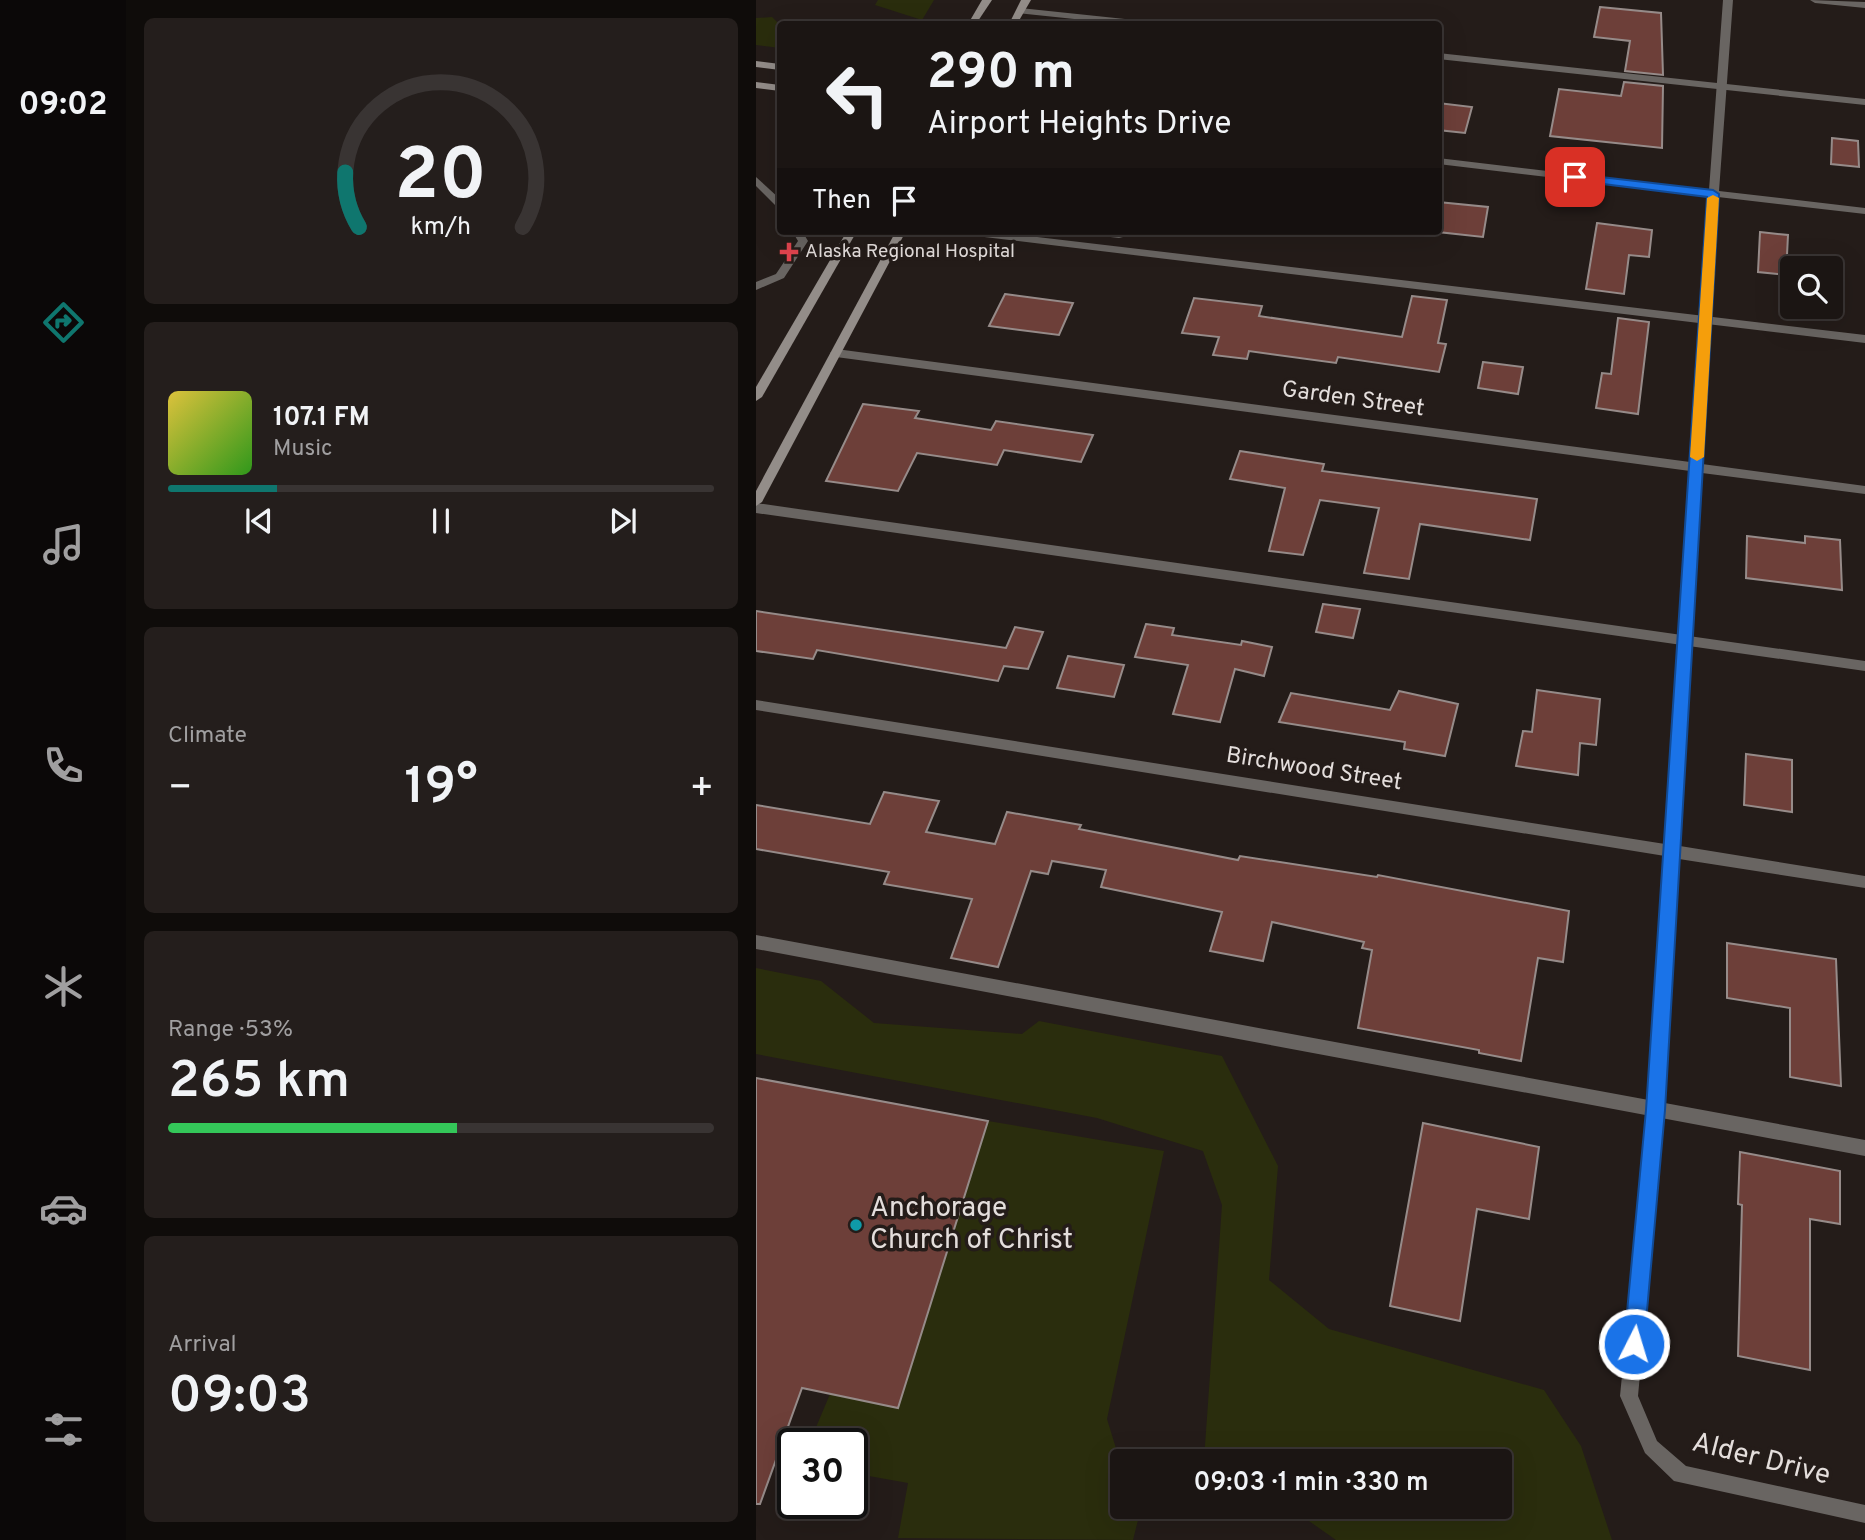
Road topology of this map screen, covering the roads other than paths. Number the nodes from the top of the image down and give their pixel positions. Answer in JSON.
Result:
{"nodes":[{"id":1,"x":986,"y":0,"type":"edge"},
{"id":2,"x":1026,"y":0,"type":"edge"},
{"id":3,"x":1728,"y":0,"type":"edge"},
{"id":4,"x":1815,"y":0,"type":"edge"},
{"id":5,"x":1865,"y":5,"type":"edge"},
{"id":6,"x":1020,"y":11,"type":"junction"},
{"id":7,"x":974,"y":21,"type":"edge"},
{"id":8,"x":1015,"y":21,"type":"edge"},
{"id":9,"x":1115,"y":21,"type":"edge"},
{"id":10,"x":1442,"y":56,"type":"edge"},
{"id":11,"x":756,"y":64,"type":"edge"},
{"id":12,"x":777,"y":67,"type":"edge"},
{"id":13,"x":756,"y":85,"type":"edge"},
{"id":14,"x":1722,"y":86,"type":"junction"},
{"id":15,"x":777,"y":88,"type":"edge"},
{"id":16,"x":1865,"y":102,"type":"edge"},
{"id":17,"x":1442,"y":161,"type":"edge"},
{"id":18,"x":756,"y":180,"type":"edge"},
{"id":19,"x":1713,"y":194,"type":"junction"},
{"id":20,"x":777,"y":201,"type":"edge"},
{"id":21,"x":1865,"y":211,"type":"edge"},
{"id":22,"x":799,"y":235,"type":"edge"},
{"id":23,"x":850,"y":235,"type":"edge"},
{"id":24,"x":899,"y":235,"type":"edge"},
{"id":25,"x":992,"y":235,"type":"edge"},
{"id":26,"x":756,"y":286,"type":"edge"},
{"id":27,"x":1706,"y":318,"type":"junction"},
{"id":28,"x":1865,"y":339,"type":"edge"},
{"id":29,"x":836,"y":353,"type":"junction"},
{"id":30,"x":756,"y":397,"type":"edge"},
{"id":31,"x":1696,"y":467,"type":"junction"},
{"id":32,"x":1865,"y":490,"type":"edge"},
{"id":33,"x":756,"y":502,"type":"edge"},
{"id":34,"x":756,"y":508,"type":"edge"},
{"id":35,"x":1685,"y":639,"type":"junction"},
{"id":36,"x":1865,"y":666,"type":"edge"},
{"id":37,"x":756,"y":705,"type":"edge"},
{"id":38,"x":1671,"y":850,"type":"junction"},
{"id":39,"x":1865,"y":882,"type":"edge"},
{"id":40,"x":756,"y":942,"type":"edge"},
{"id":41,"x":1656,"y":1110,"type":"junction"},
{"id":42,"x":1865,"y":1148,"type":"edge"},
{"id":43,"x":1865,"y":1514,"type":"edge"}],
"edges":[{"from":1,"to":7,"type":"main road"},
{"from":2,"to":6,"type":"main road"},
{"from":3,"to":14,"type":"street"},
{"from":4,"to":5,"type":"street"},
{"from":6,"to":8,"type":"main road"},
{"from":6,"to":9,"type":"street"},
{"from":10,"to":14,"type":"street"},
{"from":11,"to":12,"type":"main road"},
{"from":13,"to":15,"type":"main road"},
{"from":14,"to":16,"type":"street"},
{"from":14,"to":19,"type":"street"},
{"from":17,"to":19,"type":"street"},
{"from":18,"to":20,"type":"street"},
{"from":19,"to":21,"type":"street"},
{"from":19,"to":27,"type":"street"},
{"from":22,"to":26,"type":"street"},
{"from":23,"to":30,"type":"main road"},
{"from":24,"to":29,"type":"main road"},
{"from":25,"to":27,"type":"street"},
{"from":27,"to":28,"type":"street"},
{"from":27,"to":31,"type":"street"},
{"from":29,"to":31,"type":"street","name":"Garden Street"},
{"from":29,"to":33,"type":"main road"},
{"from":31,"to":32,"type":"street","name":"Garden Street"},
{"from":31,"to":35,"type":"street"},
{"from":34,"to":35,"type":"street"},
{"from":35,"to":36,"type":"street"},
{"from":35,"to":38,"type":"street"},
{"from":37,"to":38,"type":"street","name":"Birchwood Street"},
{"from":38,"to":39,"type":"street","name":"Birchwood Street"},
{"from":38,"to":41,"type":"street"},
{"from":40,"to":41,"type":"street"},
{"from":41,"to":42,"type":"street"},
{"from":41,"to":43,"type":"street","name":"Alder Drive"}]}
